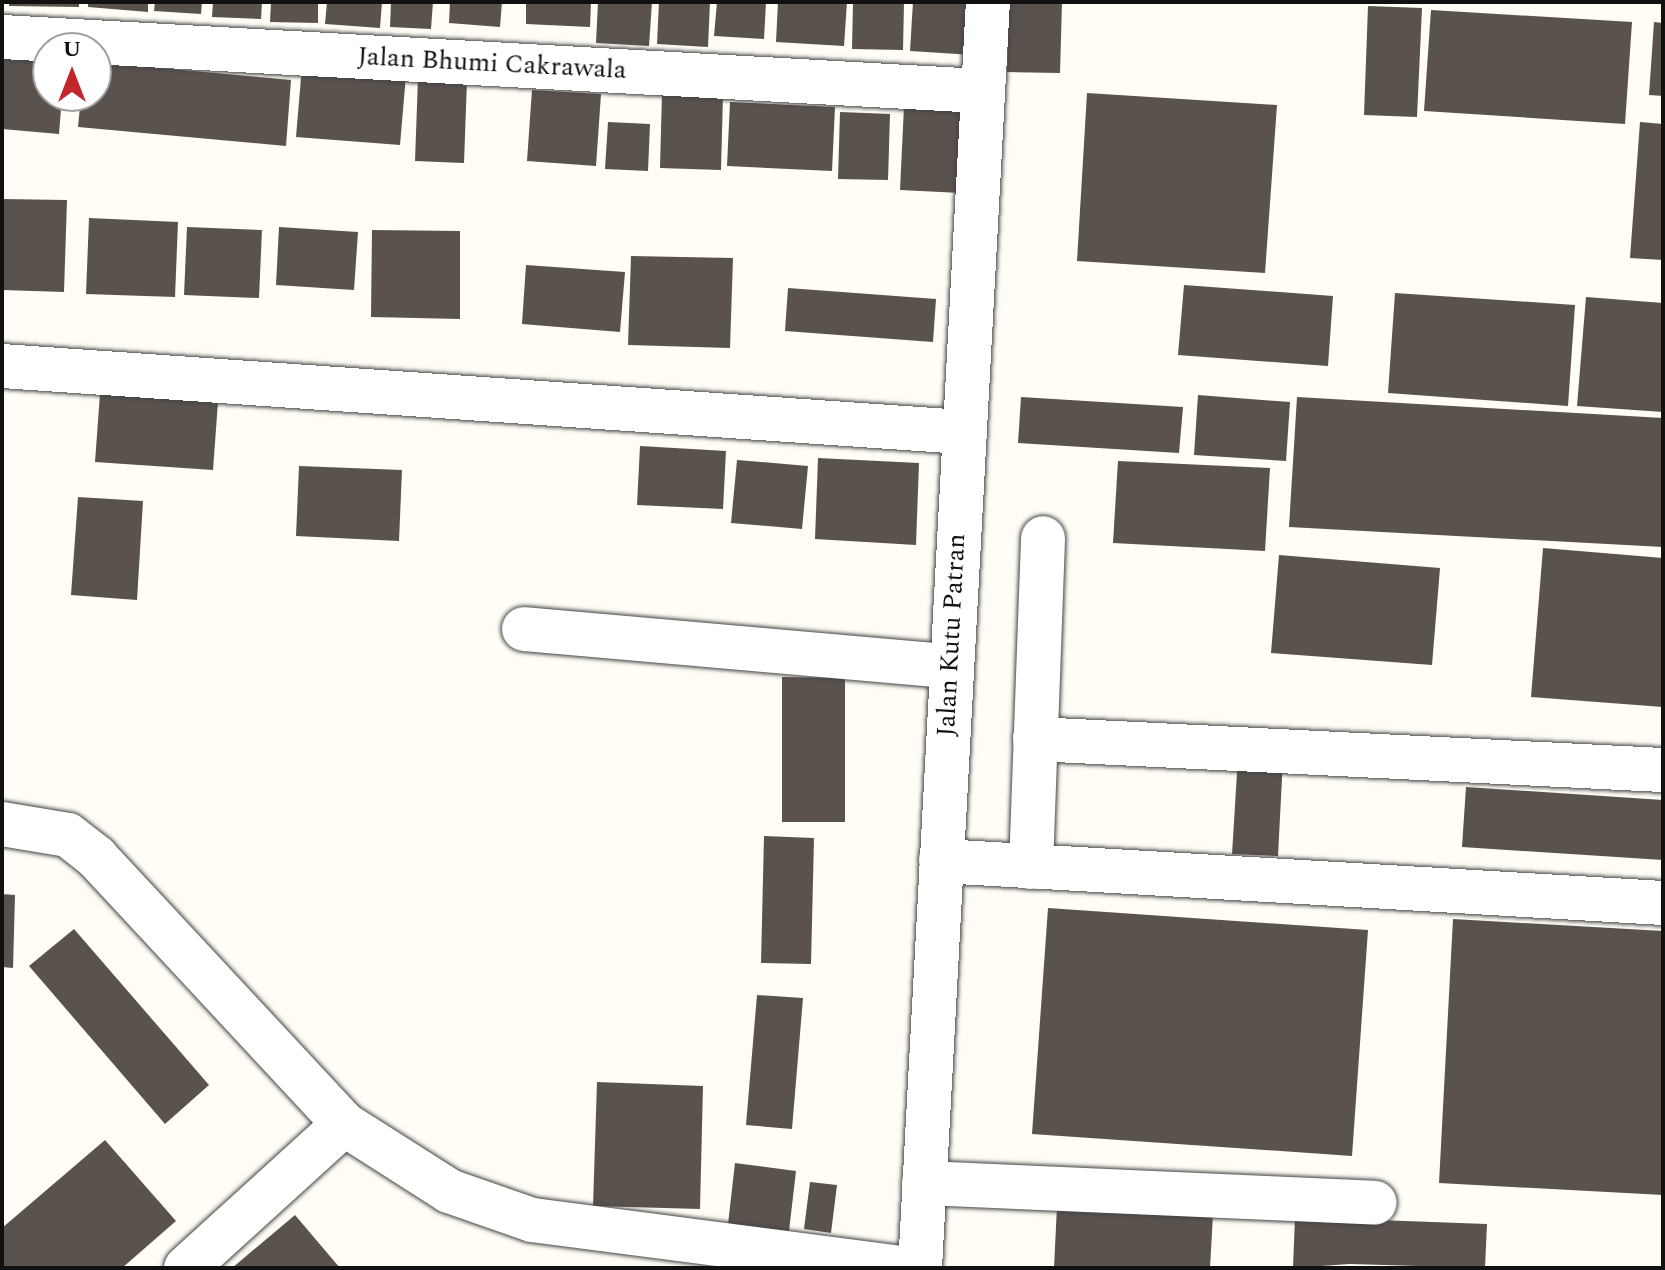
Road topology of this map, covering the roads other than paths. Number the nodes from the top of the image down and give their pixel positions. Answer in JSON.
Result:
{"nodes":[{"id":1,"x":988,"y":2,"type":"edge"},
{"id":2,"x":2,"y":37,"type":"edge"},
{"id":3,"x":981,"y":91,"type":"junction"},
{"id":4,"x":2,"y":366,"type":"edge"},
{"id":5,"x":963,"y":432,"type":"junction"},
{"id":6,"x":1043,"y":538,"type":"dead end"},
{"id":7,"x":524,"y":629,"type":"dead end"},
{"id":8,"x":951,"y":666,"type":"junction"},
{"id":9,"x":1035,"y":739,"type":"junction"},
{"id":10,"x":1663,"y":770,"type":"edge"},
{"id":11,"x":2,"y":824,"type":"edge"},
{"id":12,"x":941,"y":861,"type":"junction"},
{"id":13,"x":1031,"y":867,"type":"junction"},
{"id":14,"x":1663,"y":903,"type":"edge"},
{"id":15,"x":344,"y":1124,"type":"junction"},
{"id":16,"x":924,"y":1183,"type":"junction"},
{"id":17,"x":1375,"y":1203,"type":"dead end"},
{"id":18,"x":186,"y":1268,"type":"edge"},
{"id":19,"x":903,"y":1268,"type":"edge"},
{"id":20,"x":920,"y":1268,"type":"edge"}],
"edges":[{"from":1,"to":3,"type":"street","name":"Jalan Kutu Patran"},
{"from":2,"to":3,"type":"street","name":"Jalan Bhumi Cakrawala"},
{"from":3,"to":5,"type":"street","name":"Jalan Kutu Patran"},
{"from":4,"to":5,"type":"street"},
{"from":5,"to":8,"type":"street","name":"Jalan Kutu Patran"},
{"from":6,"to":9,"type":"street"},
{"from":7,"to":8,"type":"street"},
{"from":8,"to":12,"type":"street","name":"Jalan Kutu Patran"},
{"from":9,"to":10,"type":"street"},
{"from":9,"to":13,"type":"street"},
{"from":11,"to":15,"type":"street"},
{"from":12,"to":13,"type":"street"},
{"from":12,"to":16,"type":"street","name":"Jalan Kutu Patran"},
{"from":13,"to":14,"type":"street"},
{"from":15,"to":18,"type":"street"},
{"from":15,"to":19,"type":"street"},
{"from":16,"to":17,"type":"street"},
{"from":16,"to":20,"type":"street","name":"Jalan Kutu Patran"}]}
